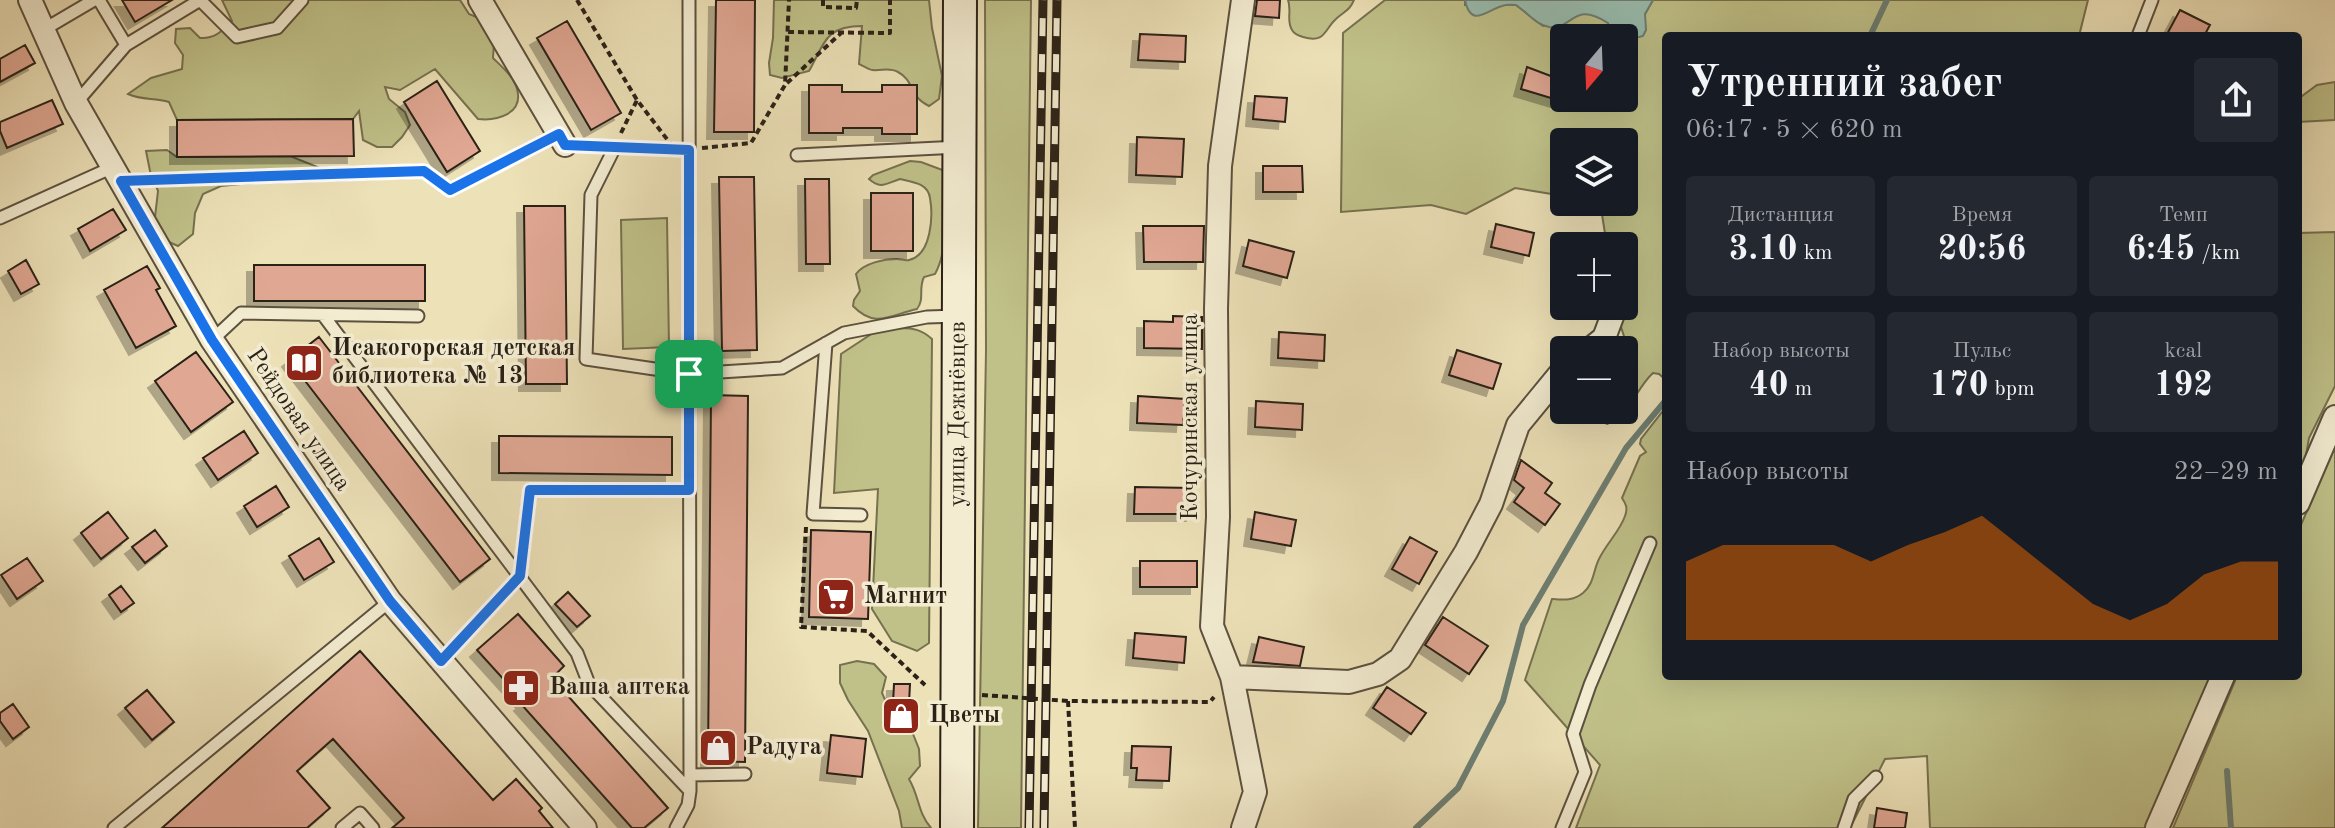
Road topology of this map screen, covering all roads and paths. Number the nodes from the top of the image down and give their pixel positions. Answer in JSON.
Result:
{"nodes":[{"id":1,"x":30,"y":0,"type":"edge"},
{"id":2,"x":97,"y":0,"type":"edge"},
{"id":3,"x":200,"y":0,"type":"edge"},
{"id":4,"x":302,"y":0,"type":"edge"},
{"id":5,"x":480,"y":0,"type":"edge"},
{"id":6,"x":577,"y":0,"type":"edge"},
{"id":7,"x":689,"y":0,"type":"edge"},
{"id":8,"x":789,"y":0,"type":"edge"},
{"id":9,"x":823,"y":0,"type":"edge"},
{"id":10,"x":857,"y":0,"type":"edge"},
{"id":11,"x":890,"y":0,"type":"edge"},
{"id":12,"x":960,"y":0,"type":"edge"},
{"id":13,"x":1243,"y":0,"type":"edge"},
{"id":14,"x":2152,"y":0,"type":"edge"},
{"id":15,"x":43,"y":30,"type":"junction"},
{"id":16,"x":788,"y":32,"type":"junction"},
{"id":17,"x":2140,"y":32,"type":"edge"},
{"id":18,"x":841,"y":33,"type":"junction"},
{"id":19,"x":126,"y":45,"type":"junction"},
{"id":20,"x":785,"y":85,"type":"junction"},
{"id":21,"x":637,"y":100,"type":"junction"},
{"id":22,"x":76,"y":103,"type":"junction"},
{"id":23,"x":562,"y":140,"type":"joint"},
{"id":24,"x":615,"y":147,"type":"junction"},
{"id":25,"x":959,"y":147,"type":"junction"},
{"id":26,"x":674,"y":149,"type":"junction"},
{"id":27,"x":689,"y":150,"type":"junction"},
{"id":28,"x":797,"y":155,"type":"dead end"},
{"id":29,"x":117,"y":174,"type":"junction"},
{"id":30,"x":0,"y":218,"type":"edge"},
{"id":31,"x":0,"y":227,"type":"edge"},
{"id":32,"x":323,"y":315,"type":"junction"},
{"id":33,"x":418,"y":316,"type":"dead end"},
{"id":34,"x":958,"y":316,"type":"junction"},
{"id":35,"x":212,"y":340,"type":"junction"},
{"id":36,"x":826,"y":343,"type":"junction"},
{"id":37,"x":689,"y":374,"type":"junction"},
{"id":38,"x":1550,"y":386,"type":"edge"},
{"id":39,"x":2335,"y":417,"type":"edge"},
{"id":40,"x":689,"y":490,"type":"junction"},
{"id":41,"x":2302,"y":494,"type":"edge"},
{"id":42,"x":813,"y":514,"type":"junction"},
{"id":43,"x":861,"y":515,"type":"dead end"},
{"id":44,"x":1650,"y":543,"type":"dead end"},
{"id":45,"x":520,"y":576,"type":"junction"},
{"id":46,"x":390,"y":601,"type":"junction"},
{"id":47,"x":441,"y":661,"type":"junction"},
{"id":48,"x":1232,"y":677,"type":"junction"},
{"id":49,"x":2221,"y":680,"type":"edge"},
{"id":50,"x":925,"y":685,"type":"dead end"},
{"id":51,"x":996,"y":696,"type":"dead end"},
{"id":52,"x":1068,"y":701,"type":"junction"},
{"id":53,"x":745,"y":774,"type":"dead end"},
{"id":54,"x":690,"y":775,"type":"junction"},
{"id":55,"x":1876,"y":777,"type":"dead end"},
{"id":56,"x":690,"y":791,"type":"junction"},
{"id":57,"x":114,"y":828,"type":"edge"},
{"id":58,"x":342,"y":828,"type":"edge"},
{"id":59,"x":373,"y":828,"type":"edge"},
{"id":60,"x":585,"y":828,"type":"edge"},
{"id":61,"x":676,"y":828,"type":"edge"},
{"id":62,"x":957,"y":828,"type":"edge"},
{"id":63,"x":1075,"y":828,"type":"edge"},
{"id":64,"x":1243,"y":828,"type":"edge"},
{"id":65,"x":1562,"y":828,"type":"edge"},
{"id":66,"x":1844,"y":828,"type":"edge"},
{"id":67,"x":2157,"y":828,"type":"edge"}],
"edges":[{"from":1,"to":15,"type":"street","name":"Рейдовая улица"},
{"from":2,"to":15,"type":"lane"},
{"from":2,"to":19,"type":"lane"},
{"from":3,"to":4,"type":"lane"},
{"from":3,"to":19,"type":"lane"},
{"from":5,"to":23,"type":"street"},
{"from":6,"to":21,"type":"path"},
{"from":7,"to":27,"type":"lane"},
{"from":8,"to":16,"type":"path"},
{"from":9,"to":10,"type":"path"},
{"from":11,"to":18,"type":"path"},
{"from":12,"to":25,"type":"main road","name":"улица Дежнёвцев"},
{"from":13,"to":48,"type":"street","name":"Кочуринская улица"},
{"from":14,"to":17,"type":"lane"},
{"from":15,"to":22,"type":"street","name":"Рейдовая улица"},
{"from":16,"to":18,"type":"path"},
{"from":16,"to":20,"type":"path"},
{"from":18,"to":20,"type":"path"},
{"from":19,"to":22,"type":"lane"},
{"from":20,"to":27,"type":"path"},
{"from":21,"to":24,"type":"path"},
{"from":21,"to":26,"type":"path"},
{"from":22,"to":29,"type":"street","name":"Рейдовая улица"},
{"from":23,"to":29,"type":"lane"},
{"from":24,"to":26,"type":"path"},
{"from":24,"to":37,"type":"lane"},
{"from":25,"to":28,"type":"lane"},
{"from":25,"to":34,"type":"main road","name":"улица Дежнёвцев"},
{"from":26,"to":27,"type":"path"},
{"from":27,"to":37,"type":"lane"},
{"from":29,"to":30,"type":"lane"},
{"from":29,"to":35,"type":"street","name":"Рейдовая улица"},
{"from":30,"to":31,"type":"lane"},
{"from":32,"to":33,"type":"lane"},
{"from":32,"to":35,"type":"lane"},
{"from":32,"to":45,"type":"lane"},
{"from":34,"to":36,"type":"lane"},
{"from":34,"to":62,"type":"main road","name":"улица Дежнёвцев"},
{"from":35,"to":46,"type":"street","name":"Рейдовая улица"},
{"from":36,"to":37,"type":"lane"},
{"from":36,"to":42,"type":"lane"},
{"from":37,"to":40,"type":"lane"},
{"from":38,"to":48,"type":"street"},
{"from":39,"to":41,"type":"street"},
{"from":40,"to":45,"type":"lane"},
{"from":40,"to":54,"type":"lane"},
{"from":42,"to":43,"type":"lane"},
{"from":42,"to":50,"type":"path"},
{"from":44,"to":65,"type":"lane"},
{"from":45,"to":47,"type":"lane"},
{"from":45,"to":56,"type":"lane"},
{"from":46,"to":47,"type":"street","name":"Рейдовая улица"},
{"from":46,"to":57,"type":"lane"},
{"from":47,"to":60,"type":"street","name":"Рейдовая улица"},
{"from":48,"to":52,"type":"path"},
{"from":48,"to":64,"type":"street","name":"Кочуринская улица"},
{"from":49,"to":67,"type":"street"},
{"from":51,"to":52,"type":"path"},
{"from":52,"to":63,"type":"path"},
{"from":53,"to":54,"type":"lane"},
{"from":54,"to":56,"type":"lane"},
{"from":55,"to":66,"type":"lane"},
{"from":56,"to":61,"type":"lane"},
{"from":58,"to":59,"type":"lane"}]}
